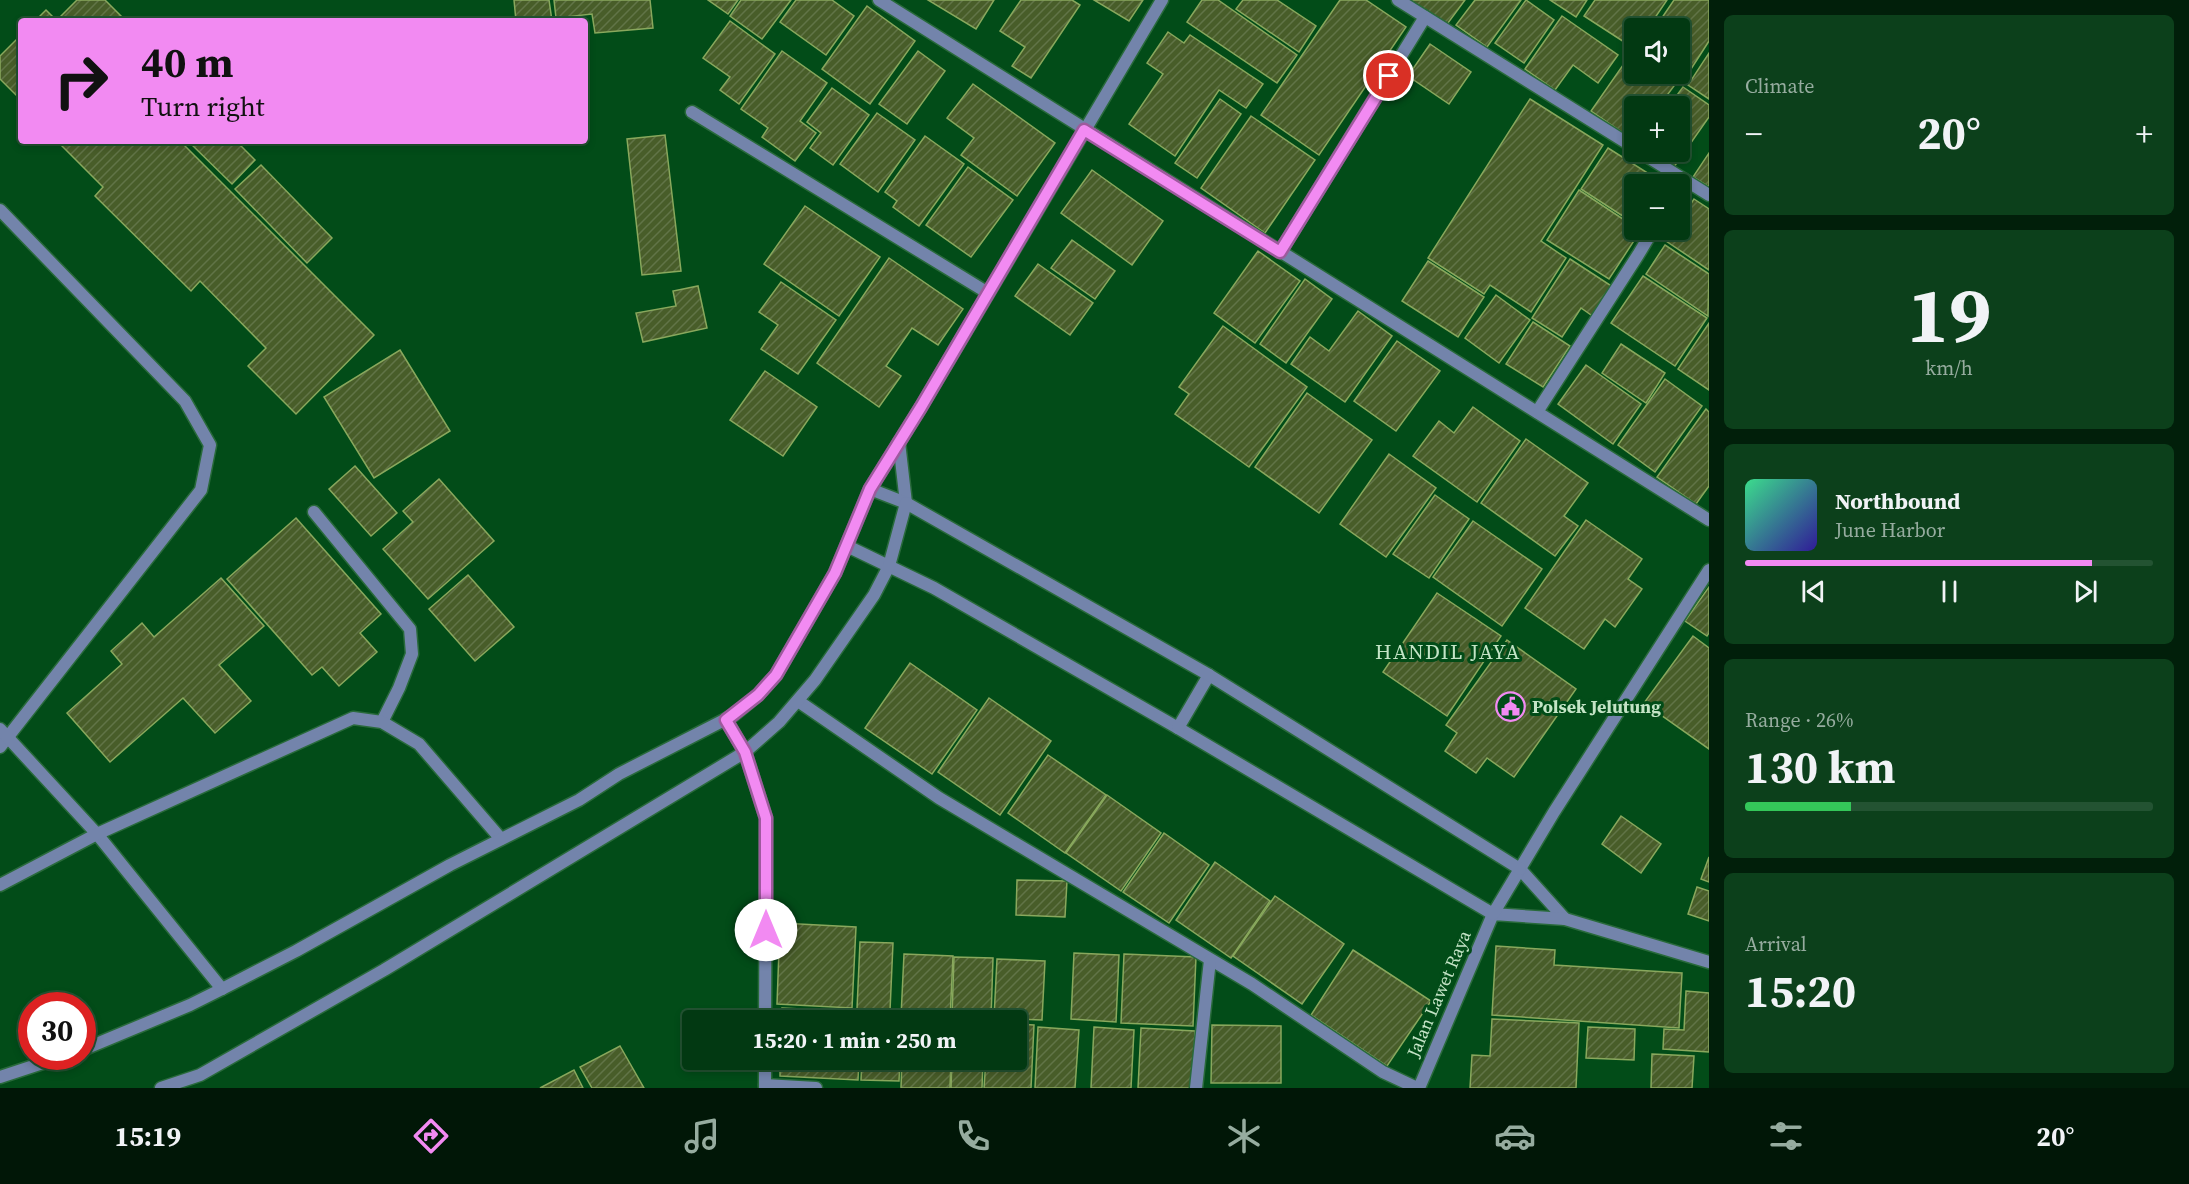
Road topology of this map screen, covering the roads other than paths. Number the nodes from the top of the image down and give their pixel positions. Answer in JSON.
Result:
{"nodes":[{"id":1,"x":1162,"y":0,"type":"edge"},
{"id":2,"x":1398,"y":0,"type":"edge"},
{"id":3,"x":885,"y":2,"type":"edge"},
{"id":4,"x":1425,"y":17,"type":"junction"},
{"id":5,"x":692,"y":112,"type":"dead end"},
{"id":6,"x":1084,"y":130,"type":"junction"},
{"id":7,"x":1624,"y":141,"type":"edge"},
{"id":8,"x":1653,"y":162,"type":"edge"},
{"id":9,"x":1670,"y":174,"type":"edge"},
{"id":10,"x":1690,"y":186,"type":"edge"},
{"id":11,"x":1709,"y":195,"type":"edge"},
{"id":12,"x":0,"y":210,"type":"edge"},
{"id":13,"x":1647,"y":240,"type":"edge"},
{"id":14,"x":1280,"y":252,"type":"junction"},
{"id":15,"x":988,"y":293,"type":"junction"},
{"id":16,"x":1537,"y":412,"type":"junction"},
{"id":17,"x":899,"y":442,"type":"junction"},
{"id":18,"x":870,"y":489,"type":"junction"},
{"id":19,"x":906,"y":503,"type":"junction"},
{"id":20,"x":314,"y":512,"type":"dead end"},
{"id":21,"x":1709,"y":520,"type":"edge"},
{"id":22,"x":847,"y":546,"type":"junction"},
{"id":23,"x":888,"y":566,"type":"junction"},
{"id":24,"x":1709,"y":570,"type":"edge"},
{"id":25,"x":1209,"y":675,"type":"junction"},
{"id":26,"x":798,"y":701,"type":"junction"},
{"id":27,"x":726,"y":720,"type":"junction"},
{"id":28,"x":382,"y":722,"type":"junction"},
{"id":29,"x":1178,"y":728,"type":"junction"},
{"id":30,"x":3,"y":738,"type":"edge"},
{"id":31,"x":745,"y":752,"type":"junction"},
{"id":32,"x":97,"y":834,"type":"junction"},
{"id":33,"x":501,"y":839,"type":"junction"},
{"id":34,"x":1520,"y":869,"type":"junction"},
{"id":35,"x":0,"y":885,"type":"edge"},
{"id":36,"x":1493,"y":914,"type":"junction"},
{"id":37,"x":1565,"y":919,"type":"junction"},
{"id":38,"x":1210,"y":960,"type":"junction"},
{"id":39,"x":1709,"y":962,"type":"edge"},
{"id":40,"x":222,"y":989,"type":"junction"},
{"id":41,"x":765,"y":1010,"type":"edge"},
{"id":42,"x":96,"y":1044,"type":"edge"},
{"id":43,"x":21,"y":1070,"type":"edge"},
{"id":44,"x":765,"y":1070,"type":"edge"},
{"id":45,"x":0,"y":1077,"type":"edge"},
{"id":46,"x":765,"y":1087,"type":"edge"},
{"id":47,"x":161,"y":1088,"type":"edge"},
{"id":48,"x":816,"y":1088,"type":"edge"},
{"id":49,"x":1196,"y":1088,"type":"edge"},
{"id":50,"x":1418,"y":1088,"type":"edge"}],
"edges":[{"from":1,"to":6,"type":"street"},
{"from":2,"to":4,"type":"street"},
{"from":3,"to":6,"type":"street"},
{"from":4,"to":7,"type":"street"},
{"from":4,"to":14,"type":"street"},
{"from":5,"to":15,"type":"street"},
{"from":6,"to":14,"type":"street"},
{"from":6,"to":15,"type":"street"},
{"from":8,"to":9,"type":"street"},
{"from":10,"to":11,"type":"street"},
{"from":12,"to":30,"type":"street"},
{"from":13,"to":16,"type":"street"},
{"from":14,"to":16,"type":"street"},
{"from":15,"to":17,"type":"street"},
{"from":16,"to":21,"type":"street"},
{"from":17,"to":18,"type":"street"},
{"from":17,"to":19,"type":"street"},
{"from":18,"to":19,"type":"street"},
{"from":18,"to":22,"type":"street"},
{"from":19,"to":23,"type":"street"},
{"from":19,"to":25,"type":"street"},
{"from":20,"to":28,"type":"street"},
{"from":22,"to":23,"type":"street"},
{"from":22,"to":27,"type":"street"},
{"from":23,"to":26,"type":"street"},
{"from":23,"to":29,"type":"street"},
{"from":24,"to":34,"type":"street","name":"Jalan Lawet Raya"},
{"from":25,"to":29,"type":"street"},
{"from":25,"to":34,"type":"street"},
{"from":26,"to":31,"type":"street"},
{"from":26,"to":38,"type":"street"},
{"from":27,"to":31,"type":"street"},
{"from":27,"to":33,"type":"street"},
{"from":28,"to":32,"type":"street"},
{"from":28,"to":33,"type":"street"},
{"from":29,"to":36,"type":"street"},
{"from":30,"to":32,"type":"street"},
{"from":31,"to":41,"type":"street"},
{"from":31,"to":47,"type":"street"},
{"from":32,"to":35,"type":"street"},
{"from":32,"to":40,"type":"street"},
{"from":33,"to":40,"type":"street"},
{"from":34,"to":36,"type":"street","name":"Jalan Lawet Raya"},
{"from":34,"to":37,"type":"street"},
{"from":36,"to":37,"type":"street"},
{"from":36,"to":50,"type":"street","name":"Jalan Lawet Raya"},
{"from":37,"to":39,"type":"street"},
{"from":38,"to":49,"type":"street"},
{"from":38,"to":50,"type":"street"},
{"from":40,"to":42,"type":"street"},
{"from":43,"to":45,"type":"street"},
{"from":44,"to":46,"type":"street"},
{"from":46,"to":48,"type":"street"}]}
